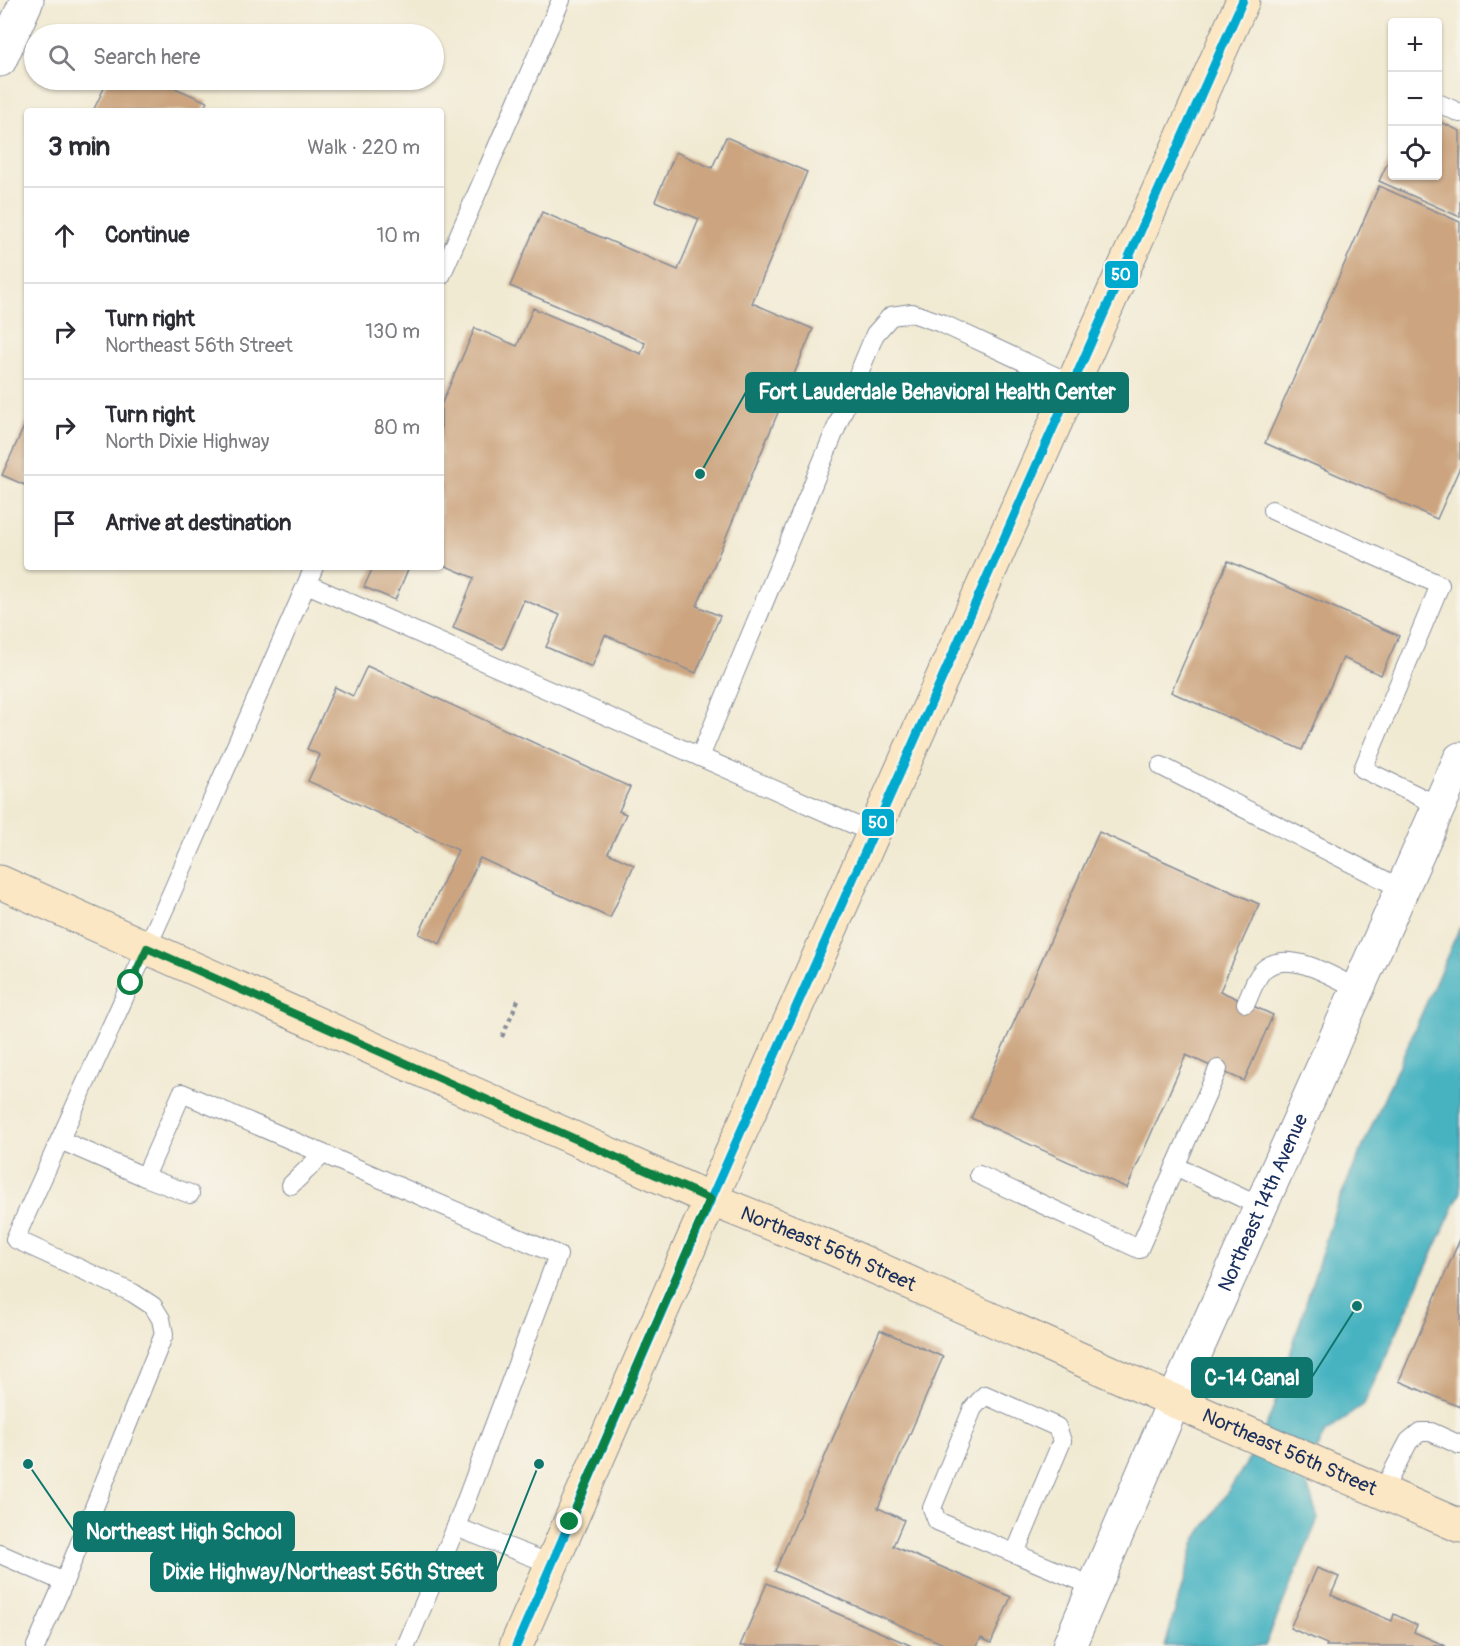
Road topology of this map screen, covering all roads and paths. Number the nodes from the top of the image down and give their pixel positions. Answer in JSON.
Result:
{"nodes":[{"id":1,"x":27,"y":0,"type":"edge"},
{"id":2,"x":561,"y":0,"type":"edge"},
{"id":3,"x":1243,"y":0,"type":"edge"},
{"id":4,"x":0,"y":60,"type":"edge"},
{"id":5,"x":1442,"y":105,"type":"edge"},
{"id":6,"x":1460,"y":113,"type":"edge"},
{"id":7,"x":444,"y":269,"type":"edge"},
{"id":8,"x":1072,"y":384,"type":"junction"},
{"id":9,"x":1272,"y":510,"type":"dead end"},
{"id":10,"x":313,"y":570,"type":"edge"},
{"id":11,"x":307,"y":584,"type":"junction"},
{"id":12,"x":700,"y":757,"type":"junction"},
{"id":13,"x":1460,"y":759,"type":"edge"},
{"id":14,"x":1161,"y":766,"type":"dead end"},
{"id":15,"x":1440,"y":806,"type":"junction"},
{"id":16,"x":873,"y":833,"type":"junction"},
{"id":17,"x":0,"y":882,"type":"edge"},
{"id":18,"x":1402,"y":889,"type":"junction"},
{"id":19,"x":147,"y":948,"type":"junction"},
{"id":20,"x":1358,"y":988,"type":"junction"},
{"id":21,"x":519,"y":998,"type":"dead end"},
{"id":22,"x":1246,"y":1003,"type":"dead end"},
{"id":23,"x":502,"y":1037,"type":"dead end"},
{"id":24,"x":1218,"y":1069,"type":"dead end"},
{"id":25,"x":60,"y":1140,"type":"junction"},
{"id":26,"x":323,"y":1154,"type":"junction"},
{"id":27,"x":1175,"y":1166,"type":"junction"},
{"id":28,"x":979,"y":1175,"type":"dead end"},
{"id":29,"x":145,"y":1177,"type":"junction"},
{"id":30,"x":291,"y":1185,"type":"dead end"},
{"id":31,"x":190,"y":1194,"type":"dead end"},
{"id":32,"x":710,"y":1199,"type":"junction"},
{"id":33,"x":1261,"y":1208,"type":"junction"},
{"id":34,"x":1174,"y":1401,"type":"junction"},
{"id":35,"x":1460,"y":1445,"type":"edge"},
{"id":36,"x":1382,"y":1492,"type":"junction"},
{"id":37,"x":1460,"y":1526,"type":"edge"},
{"id":38,"x":456,"y":1527,"type":"junction"},
{"id":39,"x":0,"y":1554,"type":"edge"},
{"id":40,"x":1015,"y":1554,"type":"junction"},
{"id":41,"x":551,"y":1564,"type":"junction"},
{"id":42,"x":64,"y":1582,"type":"junction"},
{"id":43,"x":1095,"y":1587,"type":"junction"},
{"id":44,"x":36,"y":1646,"type":"edge"},
{"id":45,"x":406,"y":1646,"type":"edge"},
{"id":46,"x":516,"y":1646,"type":"edge"},
{"id":47,"x":1069,"y":1646,"type":"edge"}],
"edges":[{"from":1,"to":4,"type":"street"},
{"from":2,"to":7,"type":"lane"},
{"from":3,"to":8,"type":"main road"},
{"from":5,"to":6,"type":"lane"},
{"from":8,"to":12,"type":"lane"},
{"from":8,"to":16,"type":"main road"},
{"from":9,"to":15,"type":"lane"},
{"from":10,"to":11,"type":"lane"},
{"from":11,"to":12,"type":"lane"},
{"from":11,"to":19,"type":"lane"},
{"from":12,"to":16,"type":"lane"},
{"from":13,"to":15,"type":"street","name":"Northeast 14th Avenue"},
{"from":14,"to":18,"type":"lane"},
{"from":15,"to":18,"type":"street","name":"Northeast 14th Avenue"},
{"from":16,"to":32,"type":"main road"},
{"from":17,"to":19,"type":"main road","name":"Northeast 56th Street"},
{"from":18,"to":20,"type":"street","name":"Northeast 14th Avenue"},
{"from":19,"to":25,"type":"lane"},
{"from":19,"to":32,"type":"main road","name":"Northeast 56th Street"},
{"from":20,"to":22,"type":"lane"},
{"from":20,"to":33,"type":"street","name":"Northeast 14th Avenue"},
{"from":21,"to":23,"type":"path"},
{"from":24,"to":27,"type":"lane"},
{"from":25,"to":29,"type":"lane"},
{"from":25,"to":42,"type":"lane"},
{"from":26,"to":29,"type":"lane"},
{"from":26,"to":30,"type":"lane"},
{"from":26,"to":38,"type":"lane"},
{"from":27,"to":28,"type":"lane"},
{"from":27,"to":33,"type":"lane"},
{"from":29,"to":31,"type":"lane"},
{"from":32,"to":34,"type":"main road","name":"Northeast 56th Street"},
{"from":32,"to":41,"type":"main road"},
{"from":33,"to":34,"type":"street","name":"Northeast 14th Avenue"},
{"from":34,"to":36,"type":"main road","name":"Northeast 56th Street"},
{"from":34,"to":43,"type":"street","name":"Northeast 14th Avenue"},
{"from":35,"to":36,"type":"lane"},
{"from":36,"to":37,"type":"main road","name":"Northeast 56th Street"},
{"from":38,"to":41,"type":"lane"},
{"from":38,"to":45,"type":"lane"},
{"from":39,"to":42,"type":"lane"},
{"from":40,"to":40,"type":"lane"},
{"from":40,"to":43,"type":"lane"},
{"from":41,"to":46,"type":"main road"},
{"from":42,"to":44,"type":"lane"},
{"from":43,"to":47,"type":"street","name":"Northeast 14th Avenue"}]}
